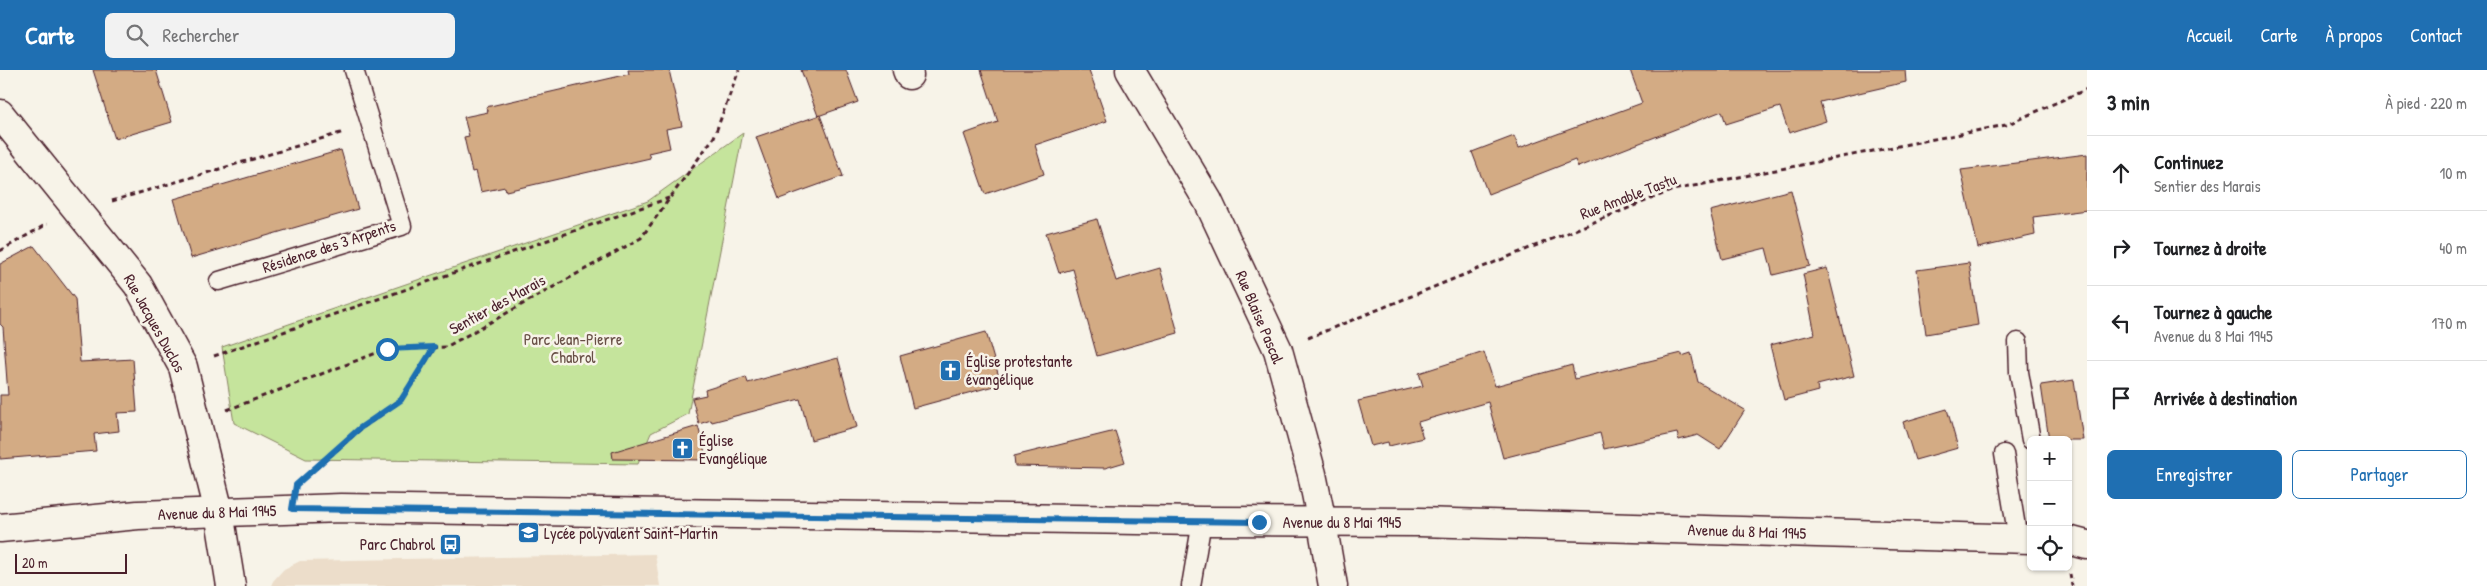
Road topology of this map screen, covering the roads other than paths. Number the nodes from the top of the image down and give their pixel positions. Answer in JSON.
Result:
{"nodes":[{"id":1,"x":354,"y":70,"type":"edge"},
{"id":2,"x":1130,"y":70,"type":"edge"},
{"id":3,"x":0,"y":114,"type":"edge"},
{"id":4,"x":219,"y":281,"type":"dead end"},
{"id":5,"x":2018,"y":342,"type":"dead end"},
{"id":6,"x":2030,"y":436,"type":"edge"},
{"id":7,"x":2004,"y":454,"type":"dead end"},
{"id":8,"x":219,"y":512,"type":"junction"},
{"id":9,"x":1202,"y":522,"type":"junction"},
{"id":10,"x":1322,"y":523,"type":"junction"},
{"id":11,"x":0,"y":528,"type":"edge"},
{"id":12,"x":2024,"y":539,"type":"edge"},
{"id":13,"x":2087,"y":539,"type":"edge"},
{"id":14,"x":2072,"y":540,"type":"edge"},
{"id":15,"x":2072,"y":541,"type":"edge"},
{"id":16,"x":2087,"y":544,"type":"edge"},
{"id":17,"x":231,"y":586,"type":"edge"},
{"id":18,"x":1191,"y":586,"type":"edge"},
{"id":19,"x":1333,"y":586,"type":"edge"}],
"edges":[{"from":1,"to":4,"type":"lane","name":"Résidence des 3 Arpents"},
{"from":2,"to":10,"type":"main road","name":"Rue Blaise Pascal"},
{"from":3,"to":8,"type":"main road","name":"Rue Jacques Duclos"},
{"from":5,"to":6,"type":"lane"},
{"from":7,"to":12,"type":"lane"},
{"from":8,"to":9,"type":"main road","name":"Avenue du 8 Mai 1945"},
{"from":8,"to":11,"type":"main road","name":"Avenue du 8 Mai 1945"},
{"from":8,"to":17,"type":"main road","name":"Rue Jacques Duclos"},
{"from":9,"to":10,"type":"main road","name":"Avenue du 8 Mai 1945"},
{"from":9,"to":18,"type":"lane"},
{"from":10,"to":12,"type":"main road","name":"Avenue du 8 Mai 1945"},
{"from":10,"to":19,"type":"main road","name":"Rue Blaise Pascal"},
{"from":13,"to":14,"type":"main road"},
{"from":15,"to":16,"type":"main road"}]}
